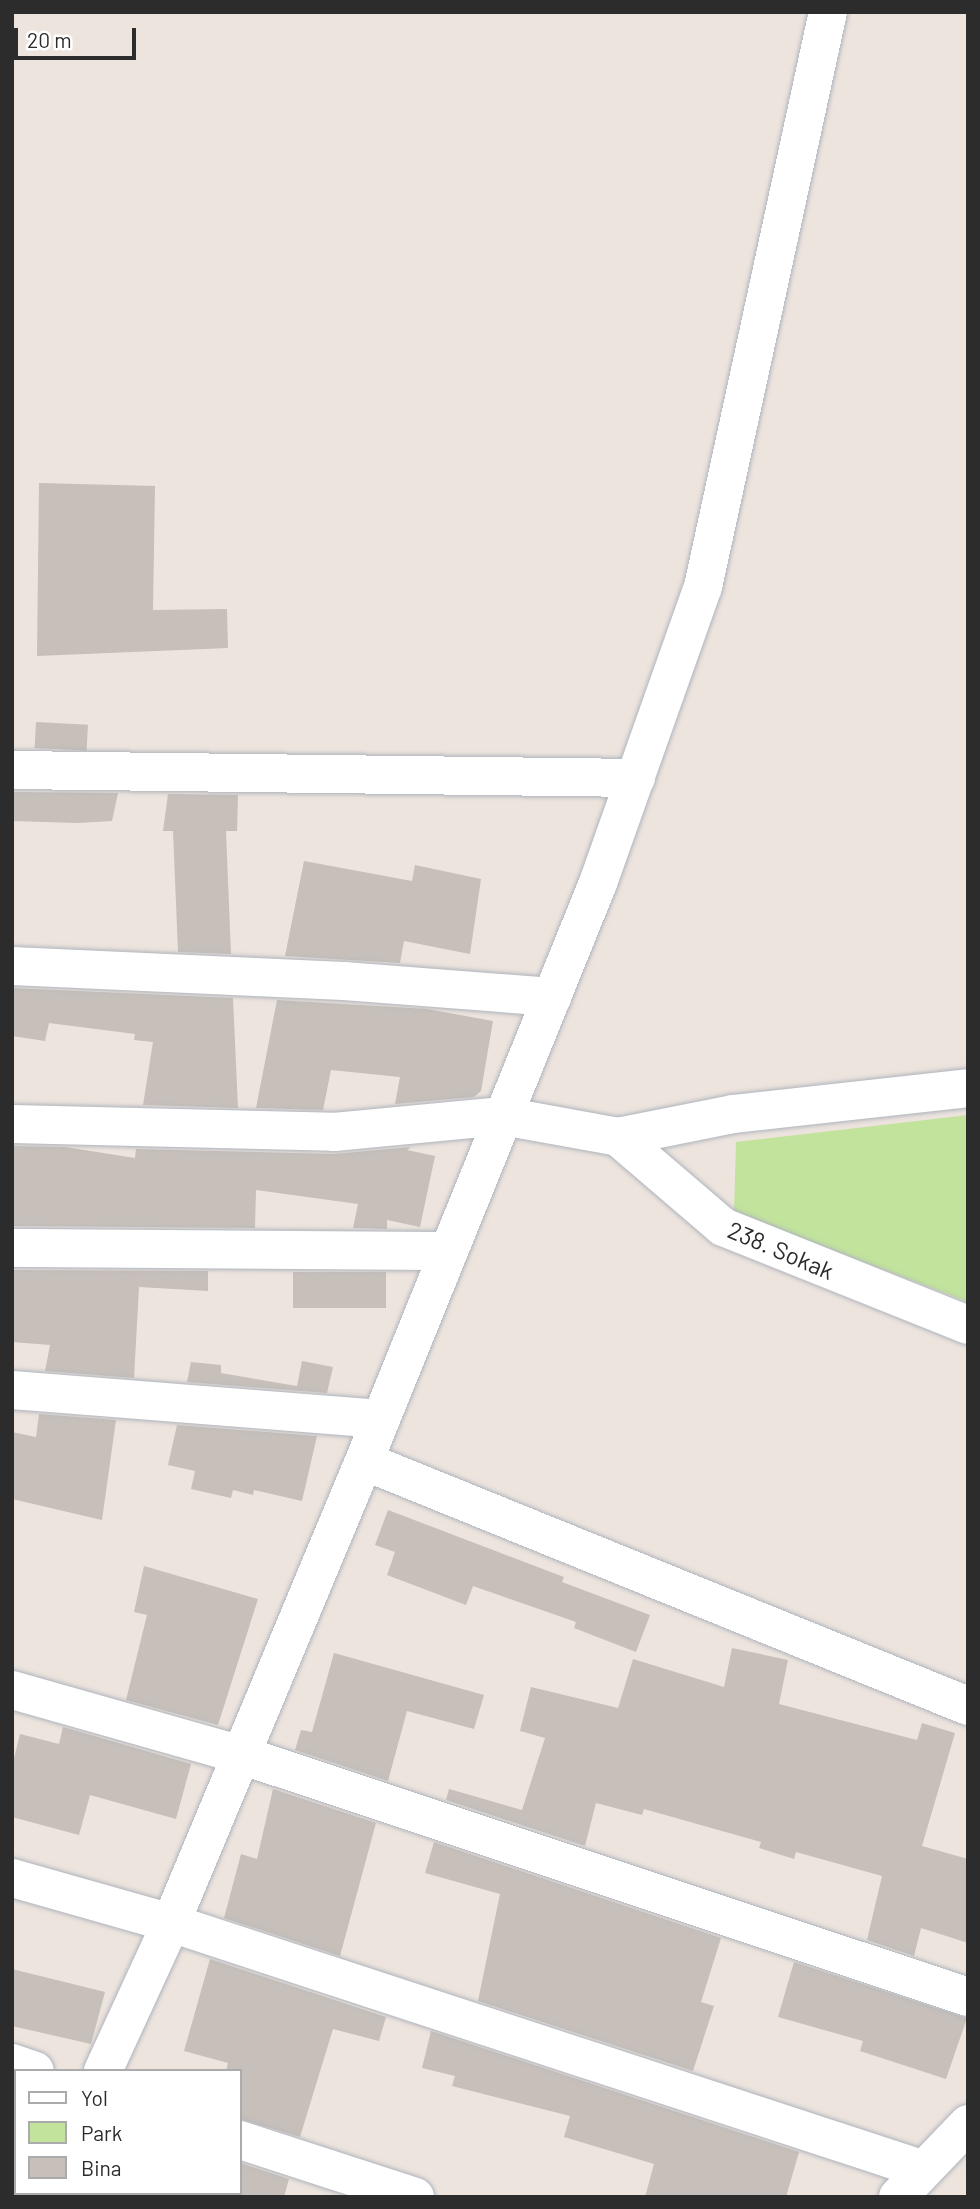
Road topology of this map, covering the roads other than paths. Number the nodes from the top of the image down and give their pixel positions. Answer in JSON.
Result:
{"nodes":[{"id":1,"x":828,"y":12,"type":"edge"},
{"id":2,"x":12,"y":770,"type":"edge"},
{"id":3,"x":636,"y":778,"type":"junction"},
{"id":4,"x":12,"y":966,"type":"edge"},
{"id":5,"x":552,"y":997,"type":"junction"},
{"id":6,"x":968,"y":1088,"type":"edge"},
{"id":7,"x":503,"y":1116,"type":"junction"},
{"id":8,"x":12,"y":1124,"type":"edge"},
{"id":9,"x":618,"y":1137,"type":"junction"},
{"id":10,"x":12,"y":1248,"type":"edge"},
{"id":11,"x":449,"y":1251,"type":"junction"},
{"id":12,"x":968,"y":1325,"type":"edge"},
{"id":13,"x":12,"y":1390,"type":"edge"},
{"id":14,"x":381,"y":1419,"type":"junction"},
{"id":15,"x":364,"y":1461,"type":"junction"},
{"id":16,"x":12,"y":1690,"type":"edge"},
{"id":17,"x":968,"y":1706,"type":"edge"},
{"id":18,"x":241,"y":1755,"type":"junction"},
{"id":19,"x":12,"y":1878,"type":"edge"},
{"id":20,"x":171,"y":1923,"type":"junction"},
{"id":21,"x":968,"y":1997,"type":"edge"},
{"id":22,"x":12,"y":2063,"type":"edge"},
{"id":23,"x":29,"y":2069,"type":"edge"},
{"id":24,"x":104,"y":2069,"type":"edge"},
{"id":25,"x":968,"y":2124,"type":"edge"},
{"id":26,"x":242,"y":2141,"type":"edge"},
{"id":27,"x":911,"y":2183,"type":"edge"},
{"id":28,"x":415,"y":2197,"type":"edge"}],
"edges":[{"from":1,"to":3,"type":"street"},
{"from":2,"to":3,"type":"street"},
{"from":3,"to":5,"type":"street"},
{"from":4,"to":5,"type":"street"},
{"from":5,"to":7,"type":"street"},
{"from":6,"to":9,"type":"street"},
{"from":7,"to":8,"type":"street"},
{"from":7,"to":9,"type":"street"},
{"from":7,"to":11,"type":"street"},
{"from":9,"to":12,"type":"street","name":"238. Sokak"},
{"from":10,"to":11,"type":"street"},
{"from":11,"to":14,"type":"street"},
{"from":13,"to":14,"type":"street"},
{"from":14,"to":15,"type":"street"},
{"from":15,"to":17,"type":"street"},
{"from":15,"to":18,"type":"street"},
{"from":16,"to":18,"type":"street"},
{"from":18,"to":20,"type":"street"},
{"from":18,"to":21,"type":"street"},
{"from":19,"to":20,"type":"street"},
{"from":20,"to":24,"type":"street"},
{"from":20,"to":27,"type":"street"},
{"from":22,"to":23,"type":"street"},
{"from":25,"to":27,"type":"street"},
{"from":26,"to":28,"type":"street"}]}
